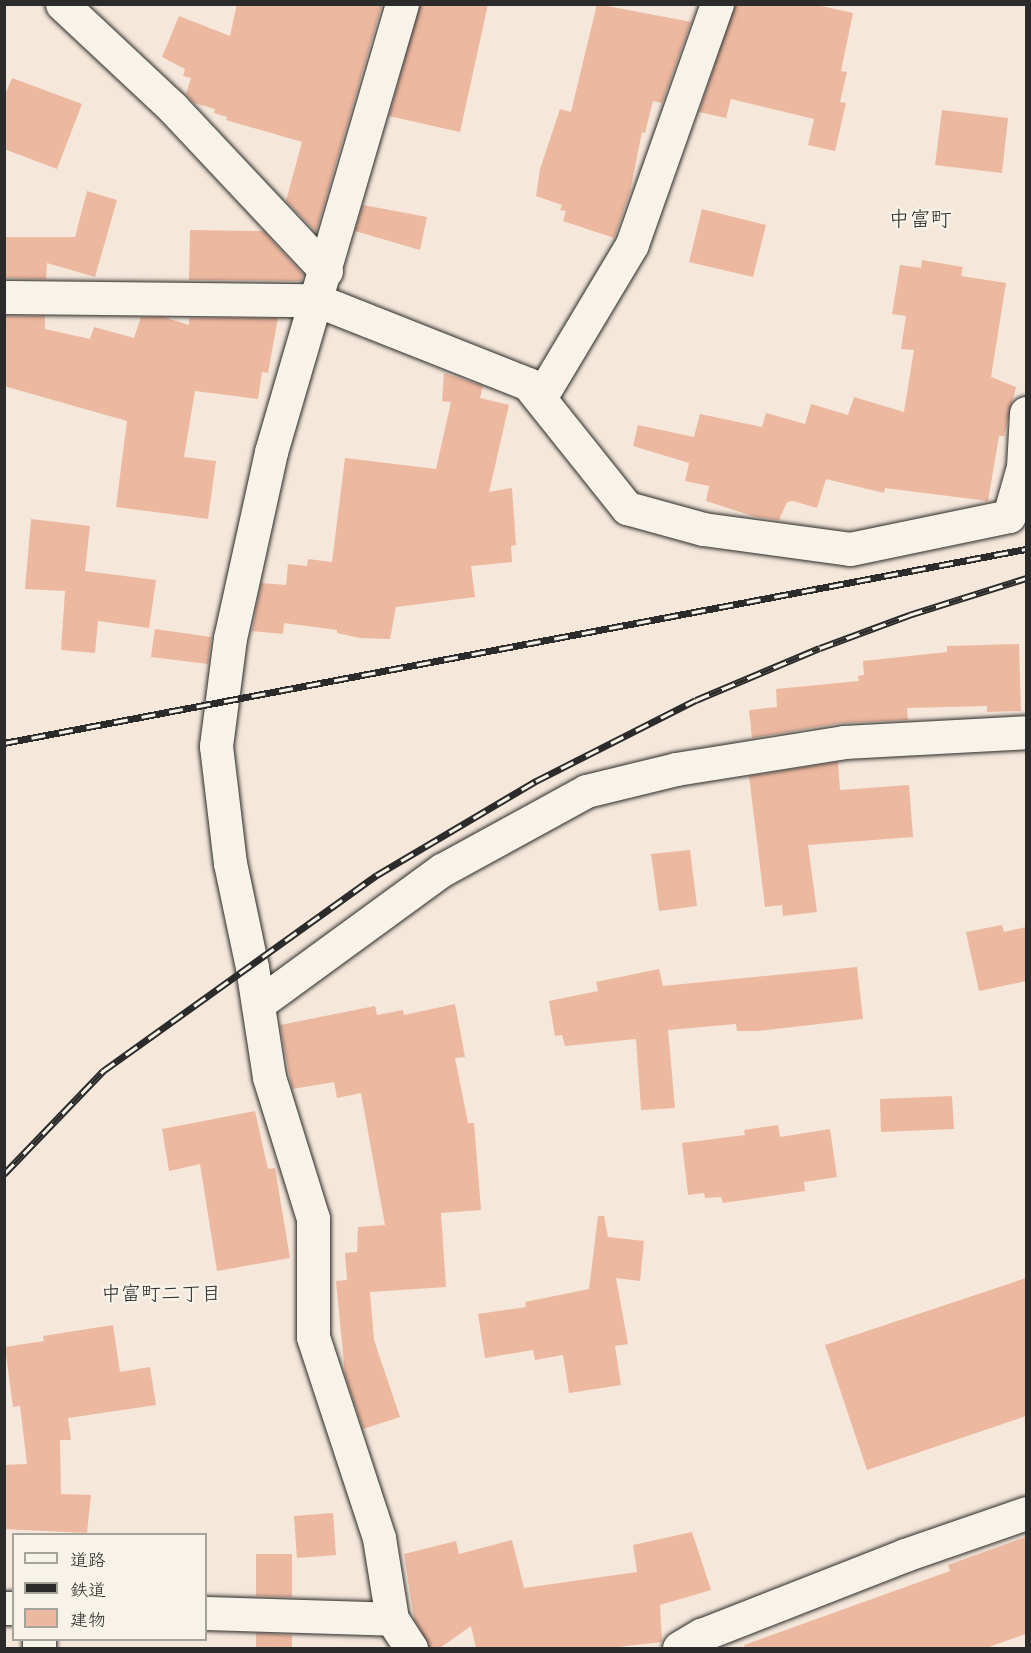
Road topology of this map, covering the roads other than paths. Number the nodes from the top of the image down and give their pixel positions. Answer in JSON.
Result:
{"nodes":[{"id":1,"x":62,"y":4,"type":"edge"},
{"id":2,"x":402,"y":4,"type":"edge"},
{"id":3,"x":717,"y":4,"type":"edge"},
{"id":4,"x":321,"y":286,"type":"junction"},
{"id":5,"x":4,"y":297,"type":"edge"},
{"id":6,"x":540,"y":398,"type":"junction"},
{"id":7,"x":1026,"y":413,"type":"edge"},
{"id":8,"x":1026,"y":732,"type":"edge"},
{"id":9,"x":258,"y":1004,"type":"junction"},
{"id":10,"x":1026,"y":1513,"type":"edge"},
{"id":11,"x":207,"y":1613,"type":"edge"},
{"id":12,"x":392,"y":1619,"type":"junction"},
{"id":13,"x":411,"y":1648,"type":"edge"},
{"id":14,"x":680,"y":1648,"type":"edge"}],
"edges":[{"from":1,"to":4,"type":"street"},
{"from":2,"to":4,"type":"street"},
{"from":3,"to":6,"type":"street"},
{"from":4,"to":5,"type":"street"},
{"from":4,"to":6,"type":"street"},
{"from":4,"to":9,"type":"street"},
{"from":6,"to":7,"type":"street"},
{"from":8,"to":9,"type":"street"},
{"from":9,"to":12,"type":"street"},
{"from":10,"to":14,"type":"street"},
{"from":11,"to":12,"type":"street"},
{"from":12,"to":13,"type":"street"}]}
